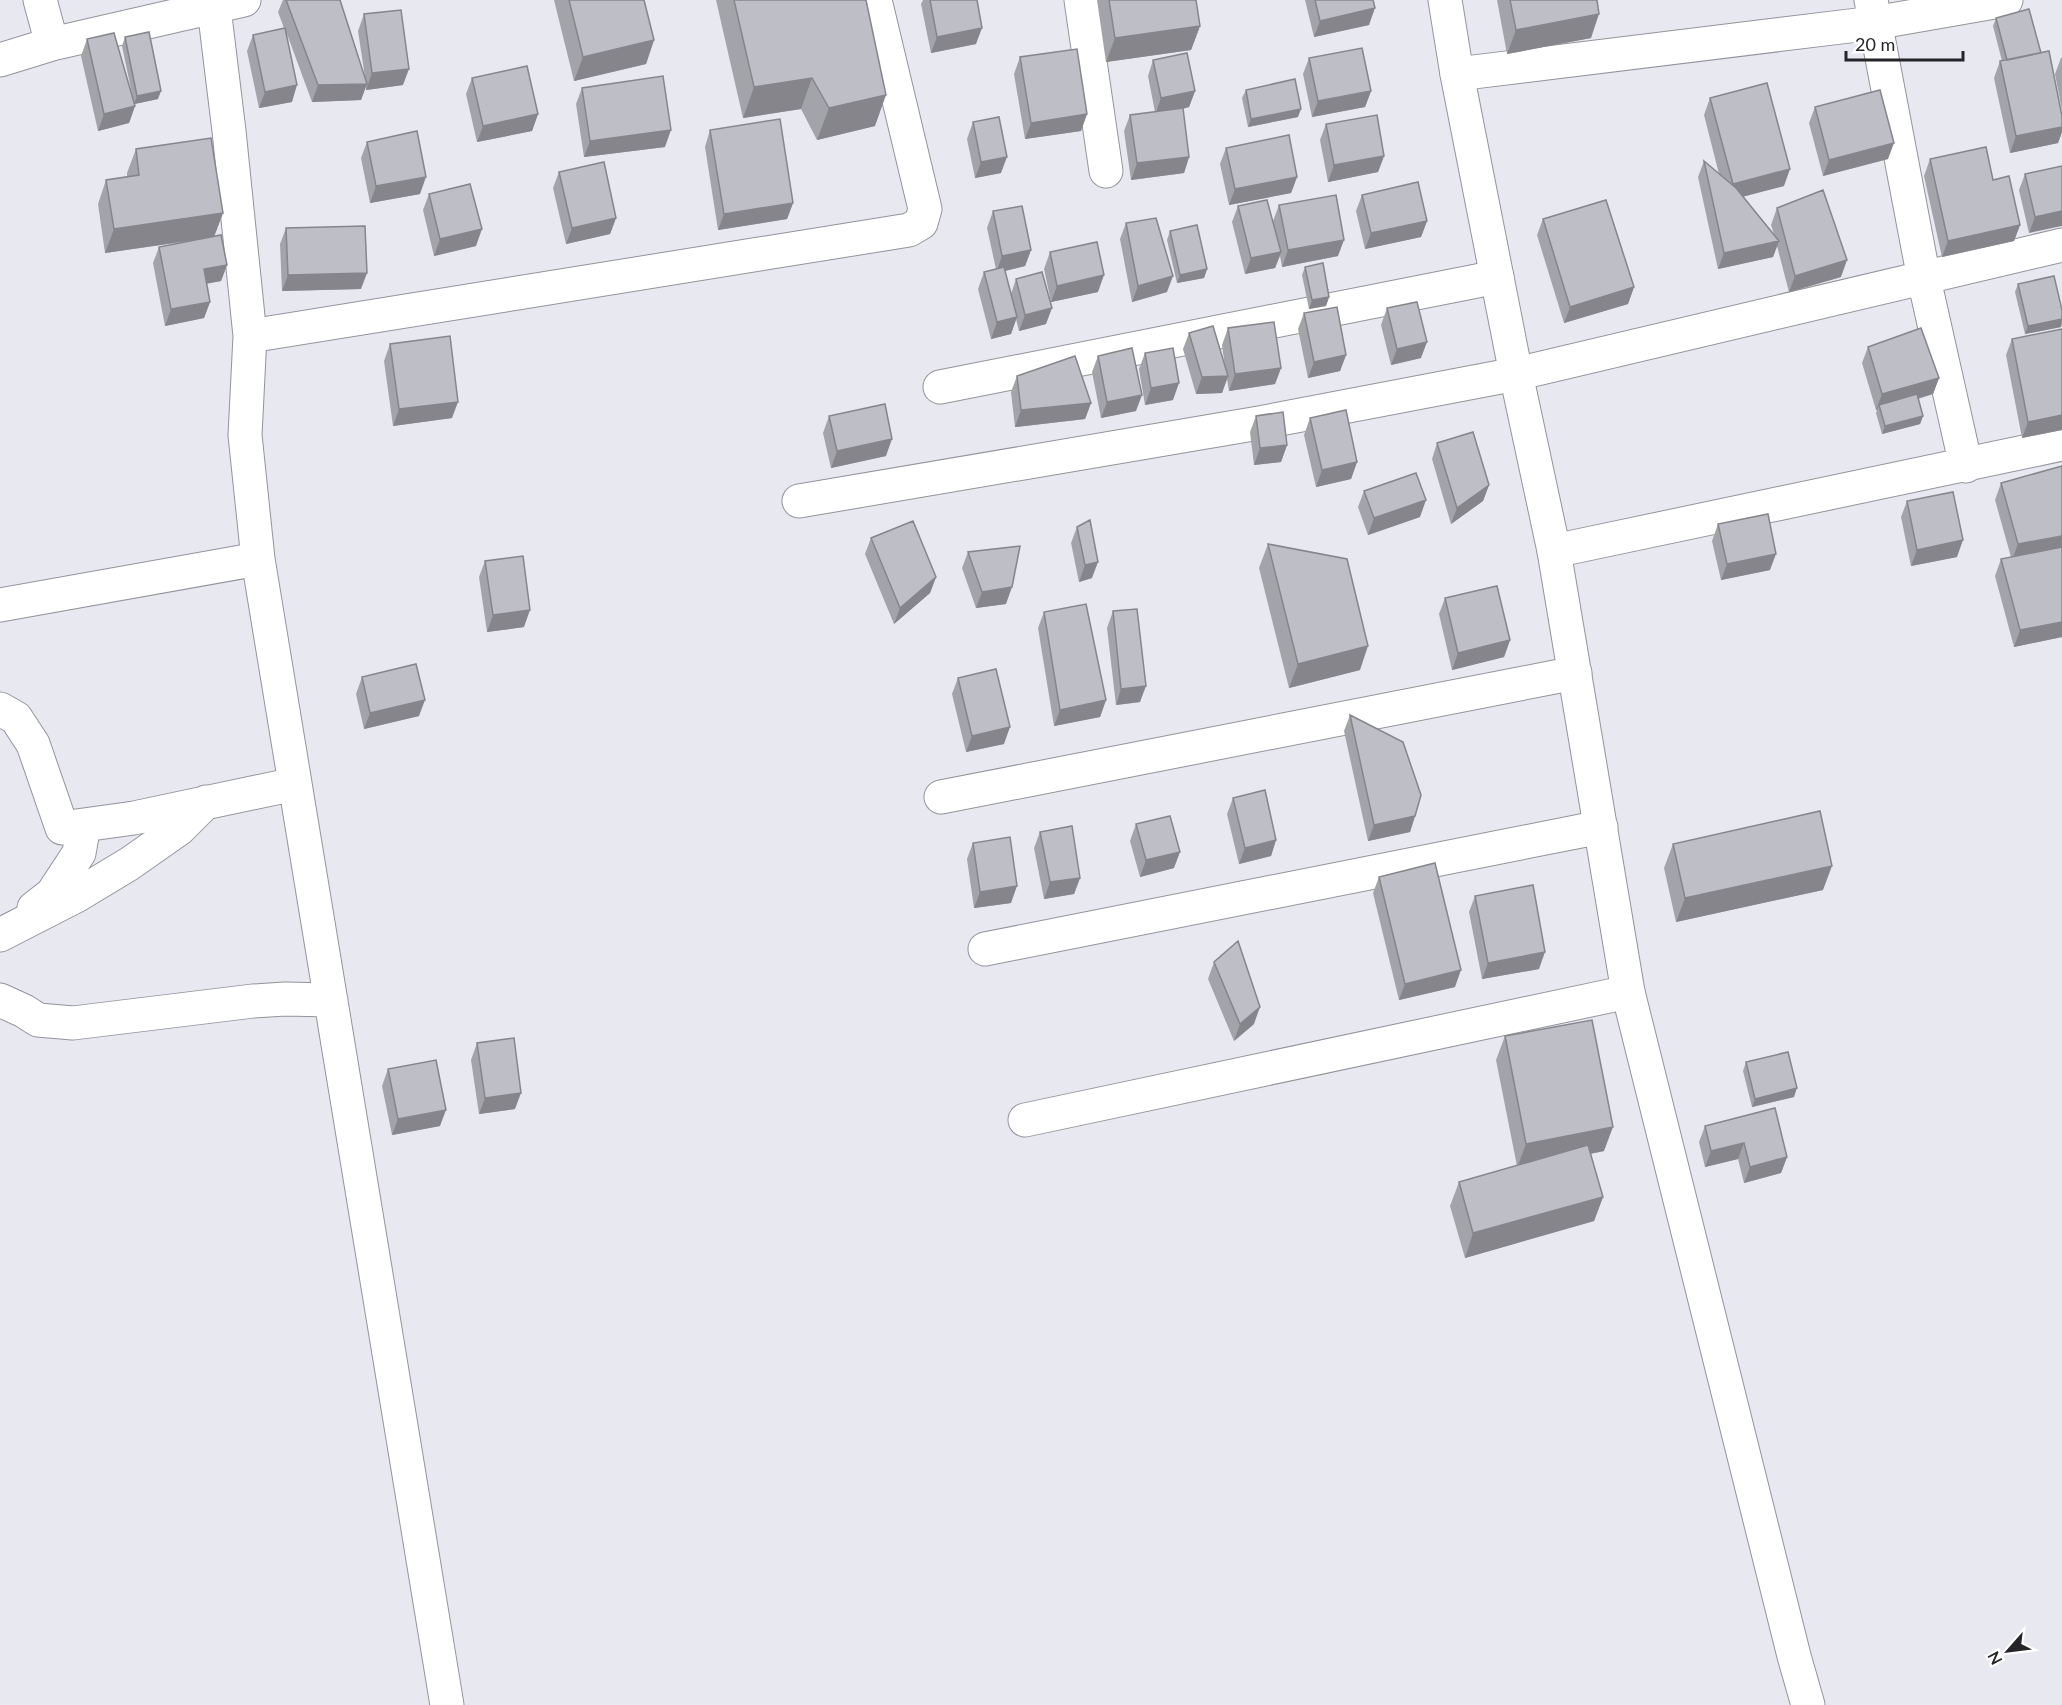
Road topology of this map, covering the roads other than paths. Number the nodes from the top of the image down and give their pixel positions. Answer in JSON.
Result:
{"nodes":[{"id":1,"x":40,"y":0,"type":"edge"},
{"id":2,"x":875,"y":0,"type":"edge"},
{"id":3,"x":1081,"y":0,"type":"edge"},
{"id":4,"x":1445,"y":0,"type":"edge"},
{"id":5,"x":2006,"y":0,"type":"edge"},
{"id":6,"x":224,"y":2,"type":"edge"},
{"id":7,"x":1872,"y":11,"type":"edge"},
{"id":8,"x":52,"y":44,"type":"junction"},
{"id":9,"x":0,"y":60,"type":"edge"},
{"id":10,"x":1457,"y":74,"type":"junction"},
{"id":11,"x":1106,"y":171,"type":"dead end"},
{"id":12,"x":2062,"y":246,"type":"edge"},
{"id":13,"x":1497,"y":277,"type":"junction"},
{"id":14,"x":1924,"y":279,"type":"junction"},
{"id":15,"x":250,"y":336,"type":"junction"},
{"id":16,"x":1516,"y":374,"type":"junction"},
{"id":17,"x":940,"y":387,"type":"dead end"},
{"id":18,"x":2062,"y":444,"type":"edge"},
{"id":19,"x":1966,"y":466,"type":"junction"},
{"id":20,"x":799,"y":501,"type":"dead end"},
{"id":21,"x":1554,"y":551,"type":"junction"},
{"id":22,"x":258,"y":559,"type":"junction"},
{"id":23,"x":0,"y":605,"type":"edge"},
{"id":24,"x":1575,"y":672,"type":"junction"},
{"id":25,"x":0,"y":709,"type":"edge"},
{"id":26,"x":295,"y":784,"type":"junction"},
{"id":27,"x":940,"y":797,"type":"dead end"},
{"id":28,"x":206,"y":802,"type":"junction"},
{"id":29,"x":84,"y":825,"type":"junction"},
{"id":30,"x":1601,"y":827,"type":"junction"},
{"id":31,"x":10,"y":929,"type":"edge"},
{"id":32,"x":985,"y":950,"type":"dead end"},
{"id":33,"x":1628,"y":992,"type":"junction"},
{"id":34,"x":0,"y":1000,"type":"edge"},
{"id":35,"x":331,"y":1000,"type":"junction"},
{"id":36,"x":1025,"y":1120,"type":"dead end"},
{"id":37,"x":447,"y":1705,"type":"edge"},
{"id":38,"x":1808,"y":1705,"type":"edge"}],
"edges":[{"from":1,"to":8,"type":"street"},
{"from":2,"to":15,"type":"street"},
{"from":3,"to":11,"type":"street"},
{"from":4,"to":10,"type":"street"},
{"from":5,"to":7,"type":"street"},
{"from":6,"to":8,"type":"street"},
{"from":6,"to":15,"type":"street"},
{"from":7,"to":10,"type":"street"},
{"from":7,"to":14,"type":"street"},
{"from":8,"to":9,"type":"street"},
{"from":10,"to":13,"type":"street"},
{"from":12,"to":14,"type":"street"},
{"from":13,"to":16,"type":"street"},
{"from":13,"to":17,"type":"street"},
{"from":14,"to":16,"type":"street"},
{"from":14,"to":19,"type":"street"},
{"from":15,"to":22,"type":"street"},
{"from":16,"to":20,"type":"street"},
{"from":16,"to":21,"type":"street"},
{"from":18,"to":19,"type":"street"},
{"from":19,"to":21,"type":"street"},
{"from":21,"to":24,"type":"street"},
{"from":22,"to":23,"type":"street"},
{"from":22,"to":26,"type":"street"},
{"from":24,"to":27,"type":"street"},
{"from":24,"to":30,"type":"street"},
{"from":25,"to":29,"type":"street"},
{"from":26,"to":28,"type":"street"},
{"from":26,"to":35,"type":"street"},
{"from":28,"to":29,"type":"street"},
{"from":28,"to":31,"type":"street"},
{"from":29,"to":31,"type":"street"},
{"from":30,"to":32,"type":"street"},
{"from":30,"to":33,"type":"street"},
{"from":33,"to":36,"type":"street"},
{"from":33,"to":38,"type":"street"},
{"from":34,"to":35,"type":"street"},
{"from":35,"to":37,"type":"street"}]}
